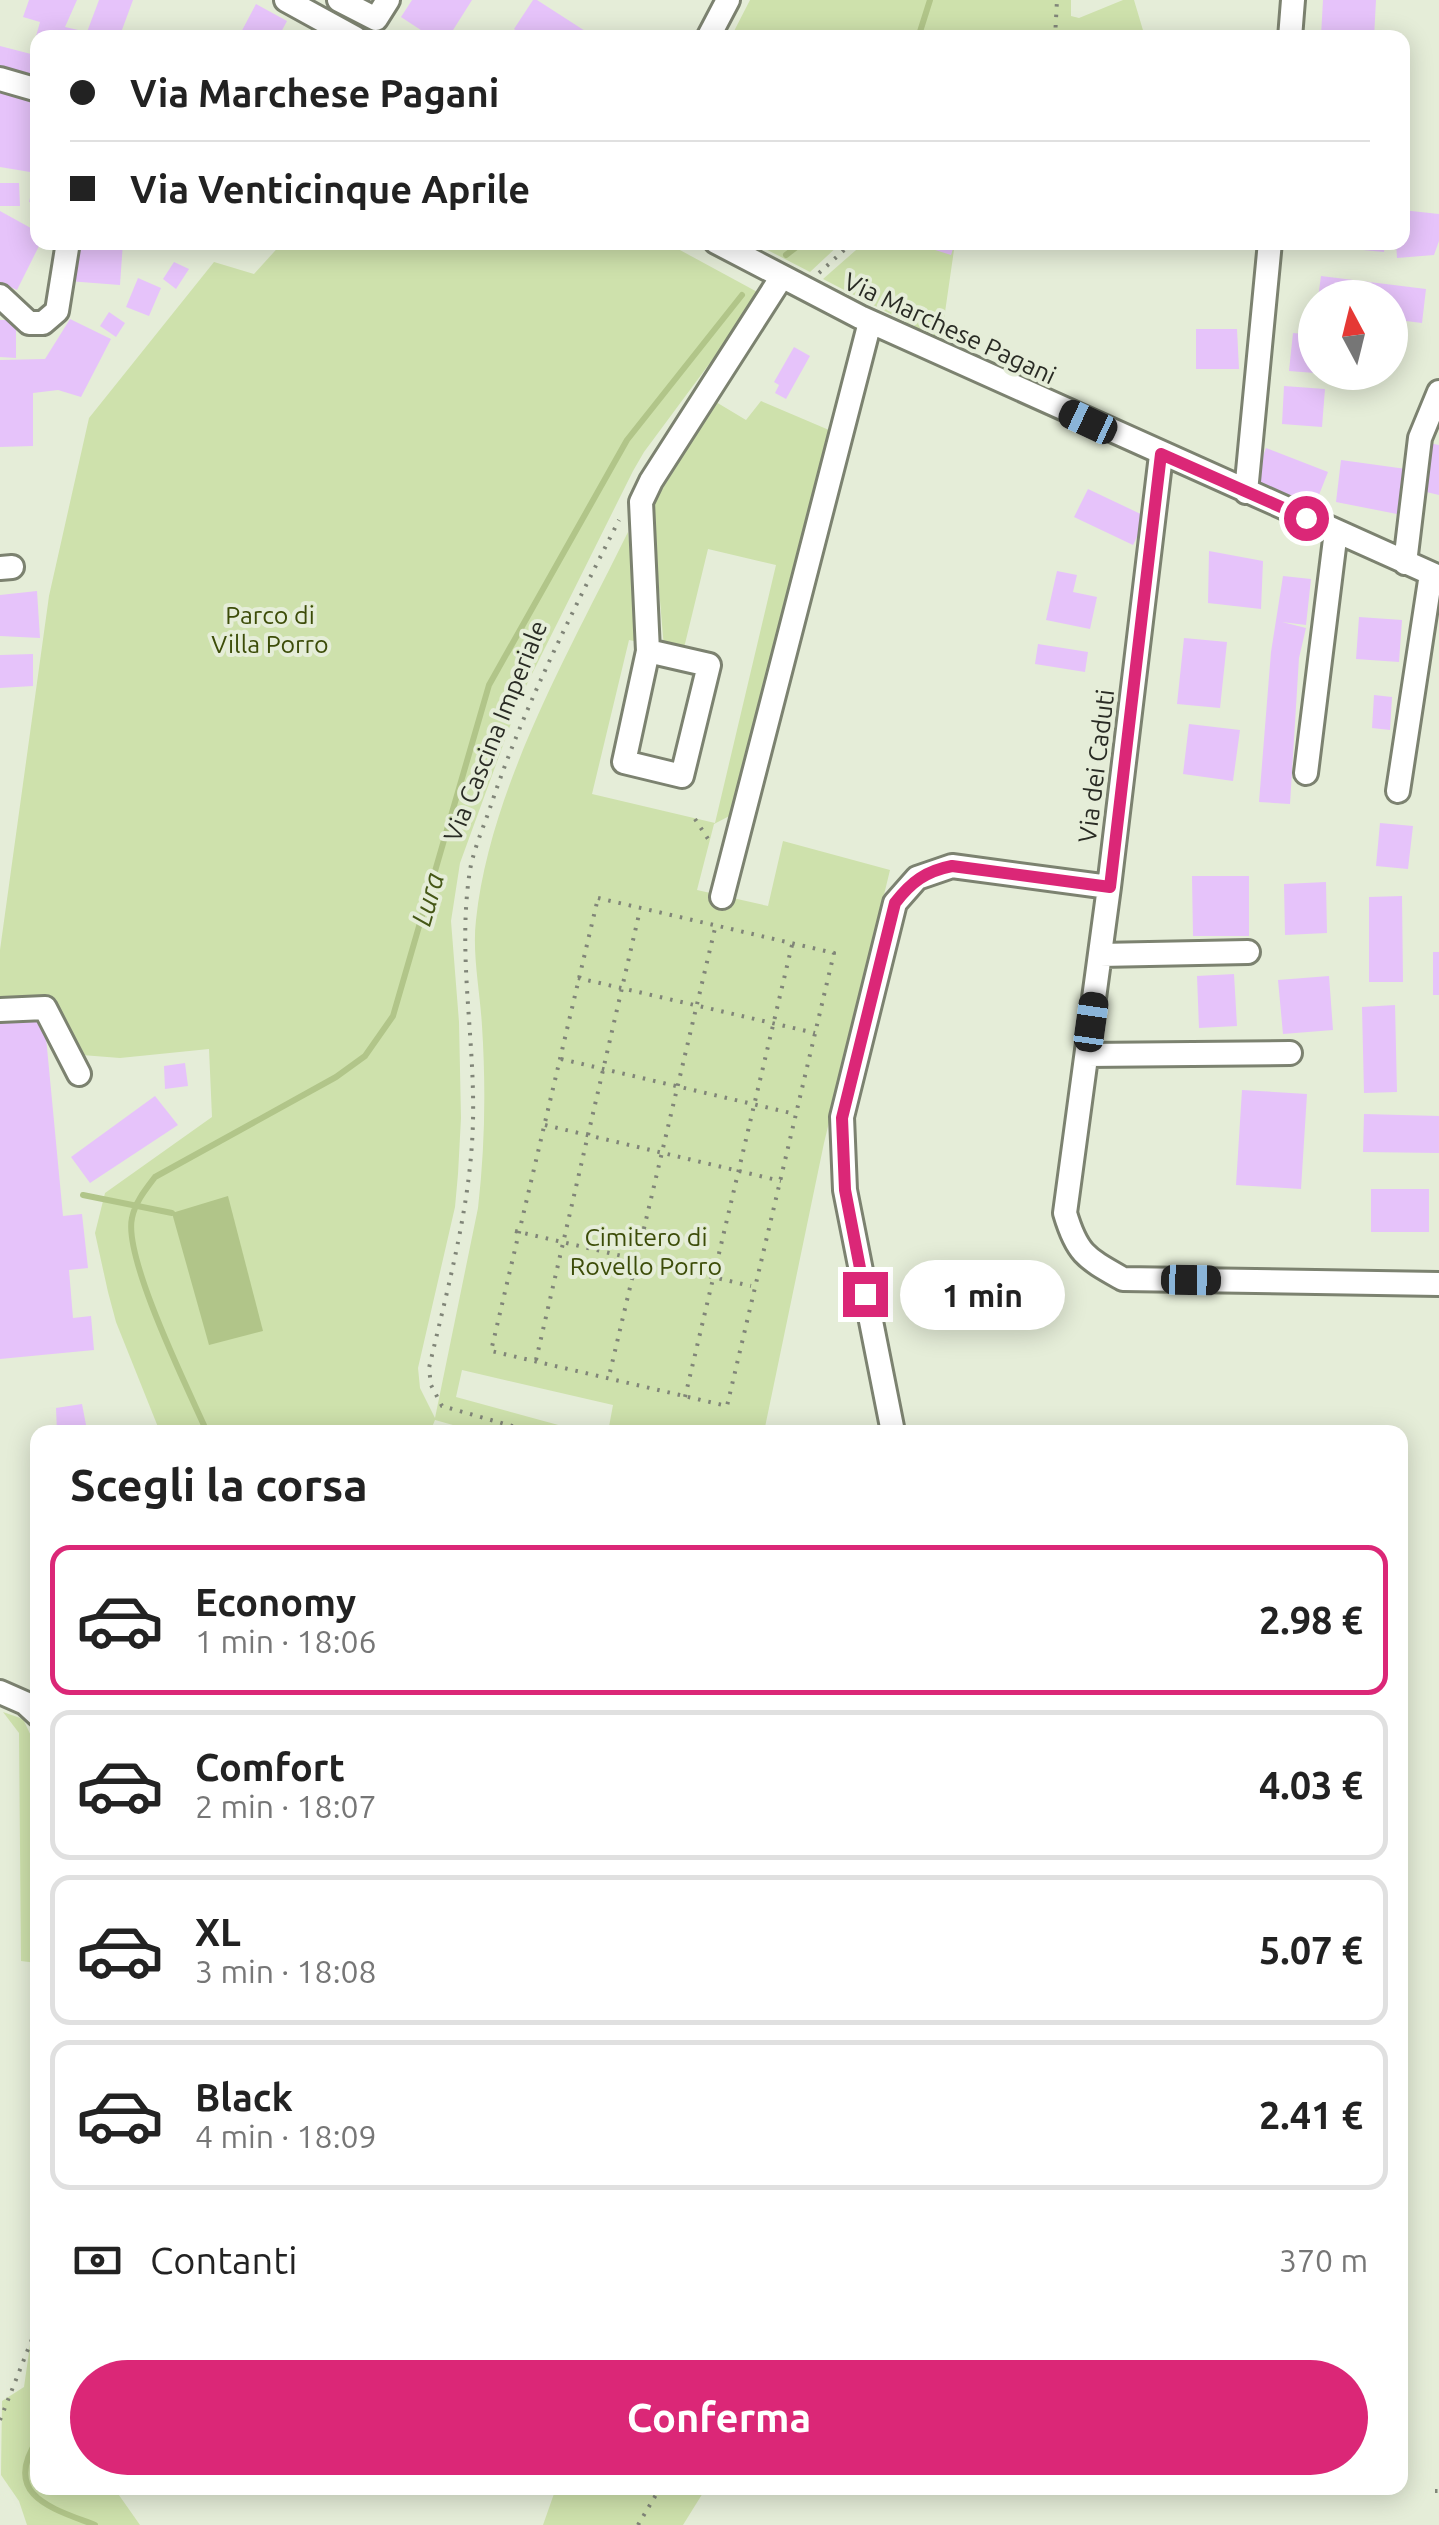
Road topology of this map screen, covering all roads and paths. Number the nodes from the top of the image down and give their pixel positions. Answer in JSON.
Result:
{"nodes":[{"id":1,"x":286,"y":0,"type":"edge"},
{"id":2,"x":339,"y":0,"type":"edge"},
{"id":3,"x":388,"y":0,"type":"edge"},
{"id":4,"x":728,"y":0,"type":"edge"},
{"id":5,"x":1057,"y":0,"type":"edge"},
{"id":6,"x":1294,"y":0,"type":"edge"},
{"id":7,"x":340,"y":30,"type":"edge"},
{"id":8,"x":712,"y":30,"type":"edge"},
{"id":9,"x":1055,"y":30,"type":"edge"},
{"id":10,"x":1291,"y":30,"type":"edge"},
{"id":11,"x":0,"y":79,"type":"edge"},
{"id":12,"x":30,"y":88,"type":"edge"},
{"id":13,"x":67,"y":250,"type":"edge"},
{"id":14,"x":730,"y":250,"type":"edge"},
{"id":15,"x":1269,"y":250,"type":"edge"},
{"id":16,"x":781,"y":278,"type":"junction"},
{"id":17,"x":0,"y":296,"type":"edge"},
{"id":18,"x":870,"y":322,"type":"junction"},
{"id":19,"x":1439,"y":392,"type":"edge"},
{"id":20,"x":1161,"y":454,"type":"junction"},
{"id":21,"x":1246,"y":492,"type":"junction"},
{"id":22,"x":632,"y":507,"type":"junction"},
{"id":23,"x":1336,"y":532,"type":"junction"},
{"id":24,"x":1406,"y":563,"type":"junction"},
{"id":25,"x":1435,"y":576,"type":"edge"},
{"id":26,"x":648,"y":651,"type":"junction"},
{"id":27,"x":1306,"y":774,"type":"dead end"},
{"id":28,"x":1398,"y":791,"type":"dead end"},
{"id":29,"x":696,"y":819,"type":"dead end"},
{"id":30,"x":731,"y":861,"type":"junction"},
{"id":31,"x":1110,"y":887,"type":"junction"},
{"id":32,"x":640,"y":910,"type":"dead end"},
{"id":33,"x":718,"y":914,"type":"junction"},
{"id":34,"x":792,"y":945,"type":"dead end"},
{"id":35,"x":1248,"y":952,"type":"dead end"},
{"id":36,"x":1100,"y":955,"type":"junction"},
{"id":37,"x":578,"y":978,"type":"junction"},
{"id":38,"x":622,"y":988,"type":"junction"},
{"id":39,"x":696,"y":1005,"type":"junction"},
{"id":40,"x":0,"y":1010,"type":"edge"},
{"id":41,"x":773,"y":1023,"type":"junction"},
{"id":42,"x":814,"y":1033,"type":"dead end"},
{"id":43,"x":1290,"y":1053,"type":"dead end"},
{"id":44,"x":1087,"y":1055,"type":"junction"},
{"id":45,"x":559,"y":1059,"type":"junction"},
{"id":46,"x":604,"y":1069,"type":"junction"},
{"id":47,"x":79,"y":1074,"type":"dead end"},
{"id":48,"x":678,"y":1086,"type":"junction"},
{"id":49,"x":755,"y":1104,"type":"junction"},
{"id":50,"x":794,"y":1114,"type":"dead end"},
{"id":51,"x":545,"y":1126,"type":"dead end"},
{"id":52,"x":588,"y":1135,"type":"junction"},
{"id":53,"x":662,"y":1152,"type":"junction"},
{"id":54,"x":739,"y":1170,"type":"junction"},
{"id":55,"x":781,"y":1180,"type":"junction"},
{"id":56,"x":517,"y":1232,"type":"junction"},
{"id":57,"x":563,"y":1242,"type":"junction"},
{"id":58,"x":637,"y":1260,"type":"junction"},
{"id":59,"x":714,"y":1278,"type":"junction"},
{"id":60,"x":1439,"y":1284,"type":"edge"},
{"id":61,"x":752,"y":1286,"type":"dead end"},
{"id":62,"x":536,"y":1360,"type":"dead end"},
{"id":63,"x":610,"y":1372,"type":"dead end"},
{"id":64,"x":685,"y":1396,"type":"junction"},
{"id":65,"x":508,"y":1425,"type":"edge"},
{"id":66,"x":892,"y":1425,"type":"edge"},
{"id":67,"x":0,"y":1692,"type":"edge"},
{"id":68,"x":30,"y":1708,"type":"edge"},
{"id":69,"x":30,"y":2344,"type":"edge"},
{"id":70,"x":0,"y":2420,"type":"edge"},
{"id":71,"x":656,"y":2495,"type":"edge"},
{"id":72,"x":638,"y":2525,"type":"edge"}],
"edges":[{"from":1,"to":7,"type":"street"},
{"from":2,"to":3,"type":"street"},
{"from":4,"to":8,"type":"street"},
{"from":5,"to":9,"type":"path"},
{"from":6,"to":10,"type":"street"},
{"from":11,"to":12,"type":"street"},
{"from":13,"to":17,"type":"street"},
{"from":14,"to":16,"type":"street","name":"Via Marchese Pagani"},
{"from":15,"to":21,"type":"street"},
{"from":16,"to":18,"type":"street","name":"Via Marchese Pagani"},
{"from":16,"to":22,"type":"street"},
{"from":18,"to":20,"type":"street","name":"Via Marchese Pagani"},
{"from":18,"to":30,"type":"street"},
{"from":19,"to":24,"type":"street"},
{"from":20,"to":21,"type":"street","name":"Via Marchese Pagani"},
{"from":20,"to":31,"type":"street","name":"Via dei Caduti"},
{"from":21,"to":23,"type":"street","name":"Via Marchese Pagani"},
{"from":22,"to":26,"type":"street"},
{"from":22,"to":65,"type":"path","name":"Via Cascina Imperiale"},
{"from":23,"to":24,"type":"street","name":"Via Marchese Pagani"},
{"from":23,"to":27,"type":"street"},
{"from":24,"to":25,"type":"street","name":"Via Marchese Pagani"},
{"from":25,"to":28,"type":"street"},
{"from":26,"to":26,"type":"street"},
{"from":29,"to":30,"type":"path"},
{"from":30,"to":33,"type":"street"},
{"from":31,"to":36,"type":"street","name":"Via dei Caduti"},
{"from":31,"to":66,"type":"street"},
{"from":32,"to":38,"type":"path"},
{"from":33,"to":37,"type":"path"},
{"from":33,"to":39,"type":"path"},
{"from":33,"to":55,"type":"path"},
{"from":34,"to":41,"type":"path"},
{"from":35,"to":36,"type":"street"},
{"from":36,"to":44,"type":"street","name":"Via dei Caduti"},
{"from":37,"to":38,"type":"path"},
{"from":37,"to":45,"type":"path"},
{"from":38,"to":39,"type":"path"},
{"from":38,"to":46,"type":"path"},
{"from":39,"to":41,"type":"path"},
{"from":39,"to":48,"type":"path"},
{"from":40,"to":47,"type":"street"},
{"from":41,"to":42,"type":"path"},
{"from":41,"to":49,"type":"path"},
{"from":43,"to":44,"type":"street"},
{"from":44,"to":60,"type":"street","name":"Via dei Caduti"},
{"from":45,"to":46,"type":"path"},
{"from":45,"to":56,"type":"path"},
{"from":46,"to":48,"type":"path"},
{"from":46,"to":52,"type":"path"},
{"from":48,"to":49,"type":"path"},
{"from":48,"to":53,"type":"path"},
{"from":49,"to":50,"type":"path"},
{"from":49,"to":54,"type":"path"},
{"from":51,"to":52,"type":"path"},
{"from":52,"to":53,"type":"path"},
{"from":52,"to":57,"type":"path"},
{"from":53,"to":54,"type":"path"},
{"from":53,"to":58,"type":"path"},
{"from":54,"to":55,"type":"path"},
{"from":54,"to":59,"type":"path"},
{"from":55,"to":64,"type":"path"},
{"from":56,"to":57,"type":"path"},
{"from":56,"to":64,"type":"path"},
{"from":57,"to":58,"type":"path"},
{"from":57,"to":62,"type":"path"},
{"from":58,"to":59,"type":"path"},
{"from":58,"to":63,"type":"path"},
{"from":59,"to":61,"type":"path"},
{"from":59,"to":64,"type":"path"},
{"from":67,"to":68,"type":"street"},
{"from":69,"to":70,"type":"path"},
{"from":71,"to":72,"type":"path"}]}
